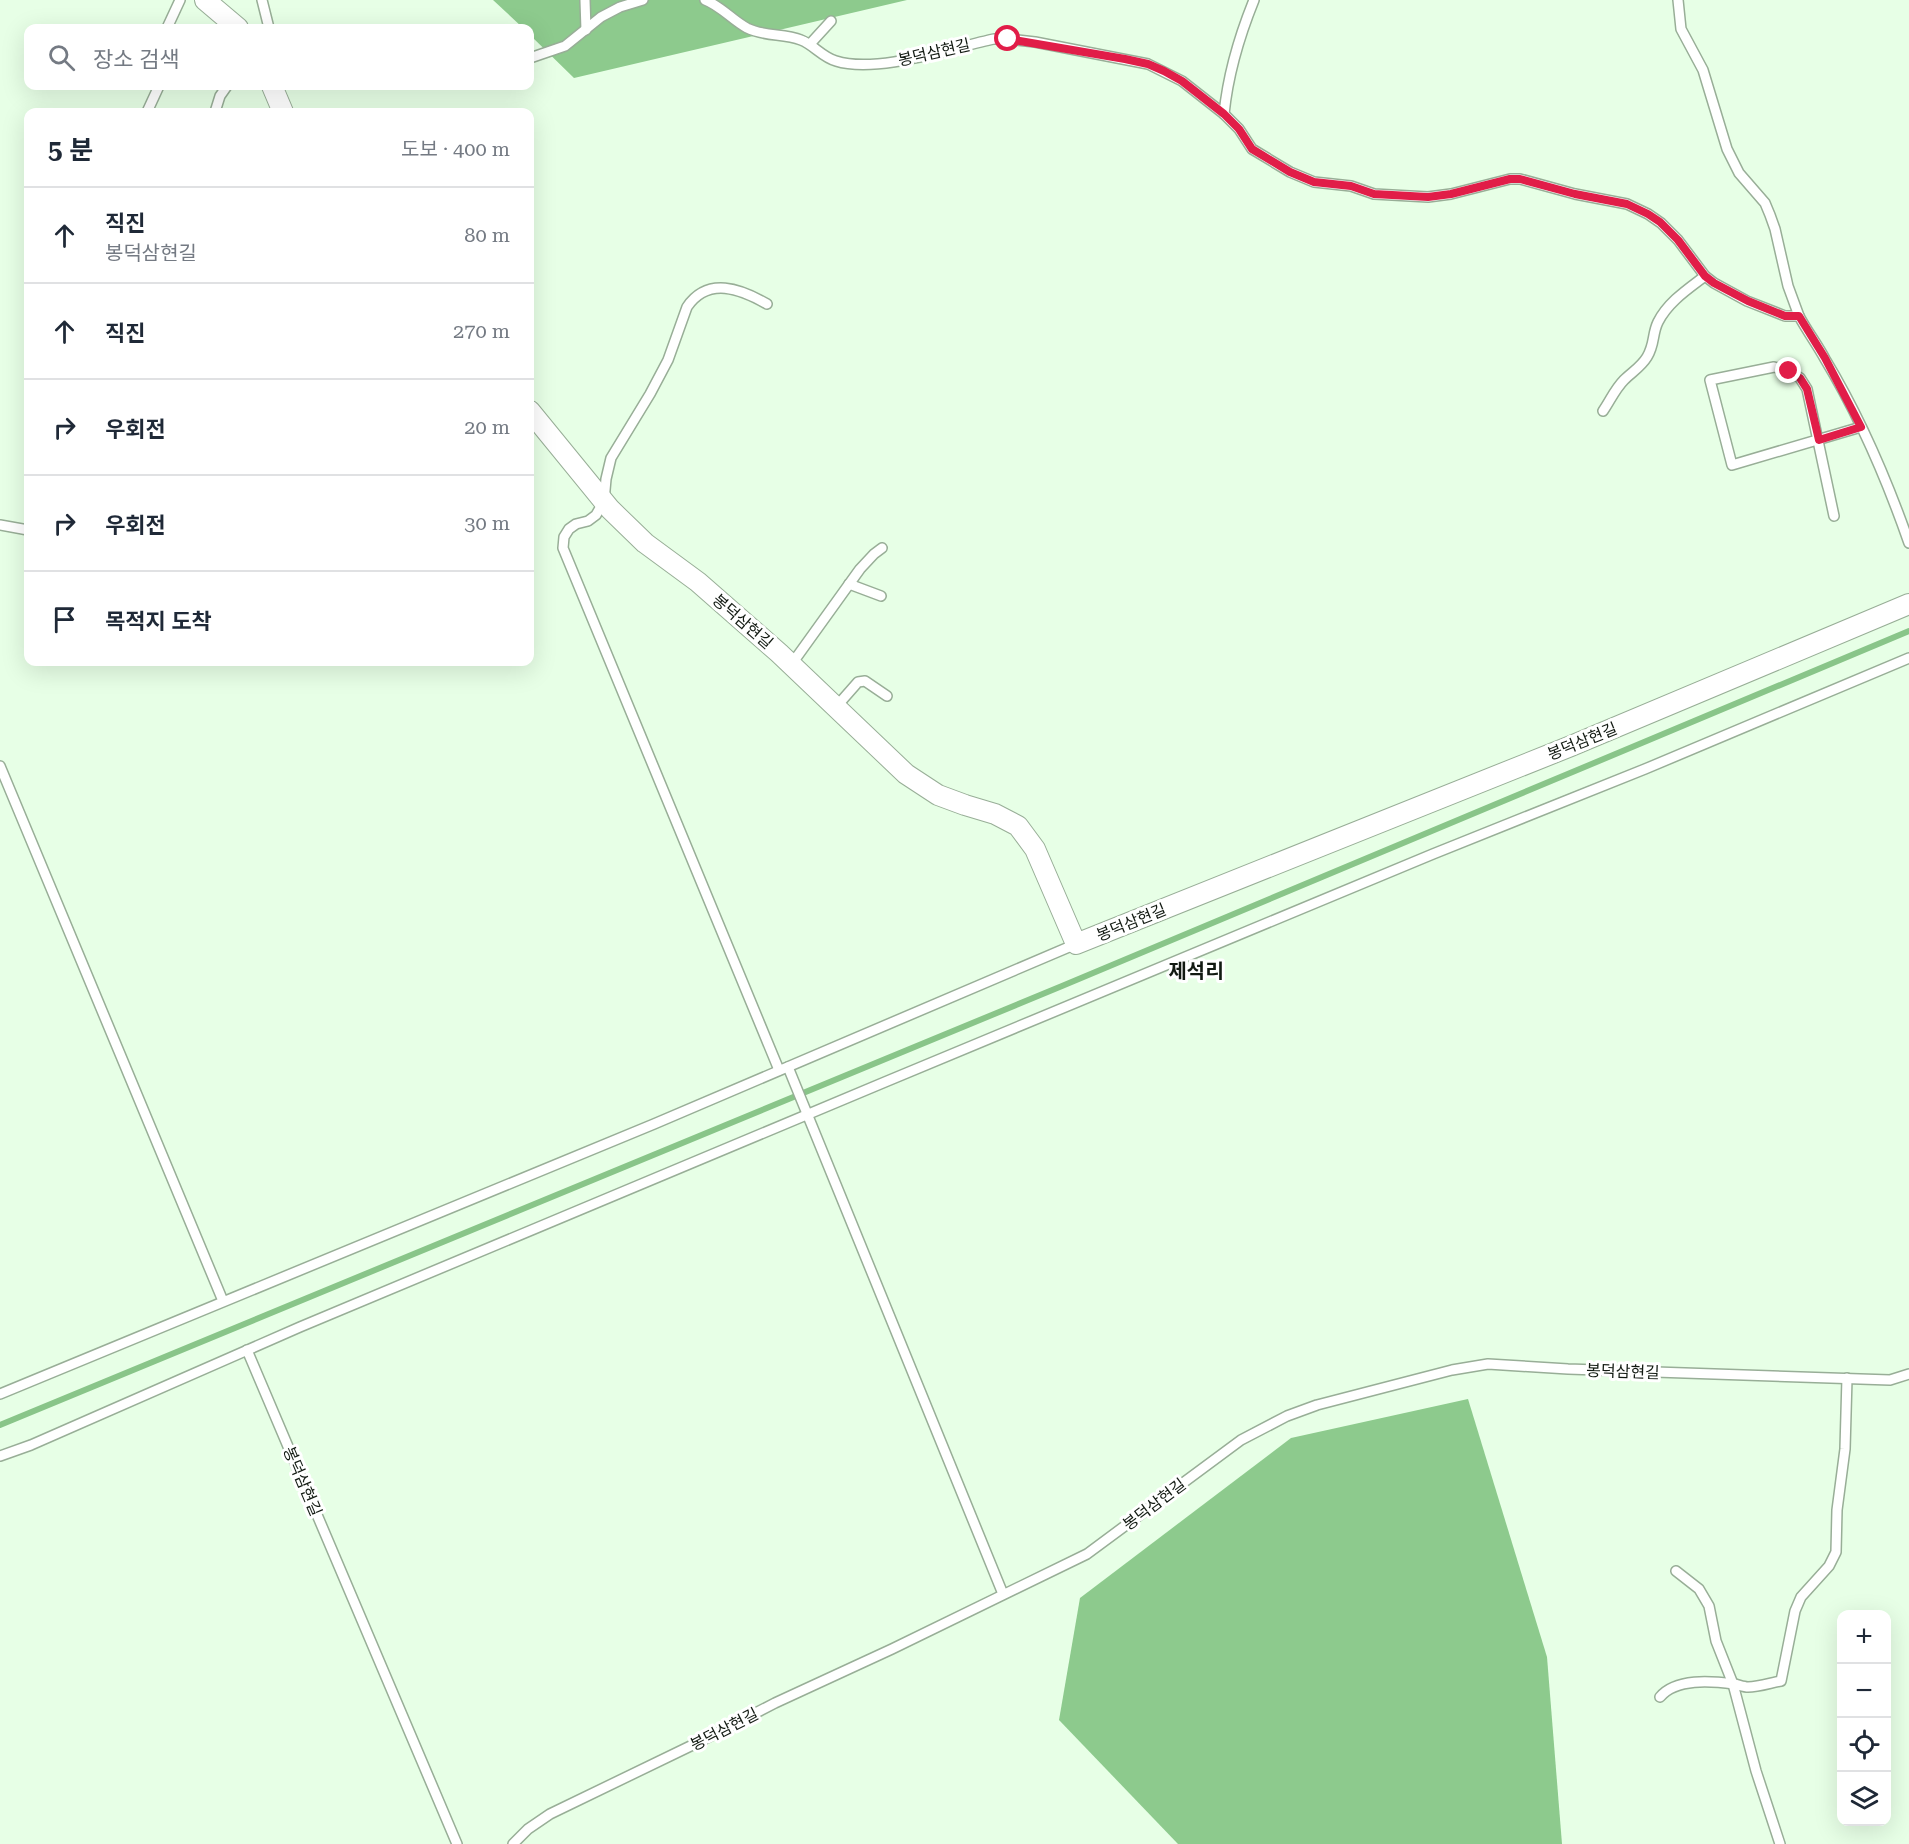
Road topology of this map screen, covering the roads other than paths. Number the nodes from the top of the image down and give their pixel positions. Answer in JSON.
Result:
{"nodes":[{"id":1,"x":180,"y":0,"type":"edge"},
{"id":2,"x":206,"y":0,"type":"edge"},
{"id":3,"x":262,"y":0,"type":"edge"},
{"id":4,"x":585,"y":0,"type":"edge"},
{"id":5,"x":643,"y":0,"type":"edge"},
{"id":6,"x":705,"y":0,"type":"edge"},
{"id":7,"x":1254,"y":0,"type":"edge"},
{"id":8,"x":1678,"y":0,"type":"edge"},
{"id":9,"x":831,"y":21,"type":"dead end"},
{"id":10,"x":169,"y":24,"type":"edge"},
{"id":11,"x":233,"y":24,"type":"edge"},
{"id":12,"x":268,"y":24,"type":"edge"},
{"id":13,"x":586,"y":30,"type":"junction"},
{"id":14,"x":810,"y":44,"type":"junction"},
{"id":15,"x":534,"y":57,"type":"edge"},
{"id":16,"x":157,"y":90,"type":"edge"},
{"id":17,"x":224,"y":90,"type":"edge"},
{"id":18,"x":274,"y":90,"type":"edge"},
{"id":19,"x":149,"y":108,"type":"edge"},
{"id":20,"x":216,"y":108,"type":"edge"},
{"id":21,"x":281,"y":108,"type":"edge"},
{"id":22,"x":1224,"y":114,"type":"junction"},
{"id":23,"x":1705,"y":276,"type":"junction"},
{"id":24,"x":767,"y":304,"type":"dead end"},
{"id":25,"x":1799,"y":316,"type":"junction"},
{"id":26,"x":1604,"y":411,"type":"dead end"},
{"id":27,"x":534,"y":416,"type":"edge"},
{"id":28,"x":1861,"y":427,"type":"junction"},
{"id":29,"x":1819,"y":440,"type":"junction"},
{"id":30,"x":604,"y":501,"type":"junction"},
{"id":31,"x":1834,"y":516,"type":"dead end"},
{"id":32,"x":0,"y":525,"type":"edge"},
{"id":33,"x":24,"y":529,"type":"edge"},
{"id":34,"x":1909,"y":543,"type":"edge"},
{"id":35,"x":882,"y":548,"type":"dead end"},
{"id":36,"x":849,"y":584,"type":"junction"},
{"id":37,"x":882,"y":596,"type":"dead end"},
{"id":38,"x":1909,"y":604,"type":"edge"},
{"id":39,"x":1909,"y":658,"type":"edge"},
{"id":40,"x":791,"y":664,"type":"junction"},
{"id":41,"x":887,"y":696,"type":"dead end"},
{"id":42,"x":836,"y":707,"type":"junction"},
{"id":43,"x":0,"y":766,"type":"edge"},
{"id":44,"x":1076,"y":944,"type":"junction"},
{"id":45,"x":783,"y":1069,"type":"junction"},
{"id":46,"x":806,"y":1112,"type":"junction"},
{"id":47,"x":223,"y":1301,"type":"junction"},
{"id":48,"x":247,"y":1350,"type":"junction"},
{"id":49,"x":1909,"y":1374,"type":"edge"},
{"id":50,"x":1847,"y":1378,"type":"junction"},
{"id":51,"x":0,"y":1394,"type":"edge"},
{"id":52,"x":0,"y":1456,"type":"edge"},
{"id":53,"x":1676,"y":1571,"type":"dead end"},
{"id":54,"x":1003,"y":1594,"type":"junction"},
{"id":55,"x":1733,"y":1684,"type":"junction"},
{"id":56,"x":1659,"y":1697,"type":"dead end"},
{"id":57,"x":457,"y":1844,"type":"edge"},
{"id":58,"x":513,"y":1844,"type":"edge"},
{"id":59,"x":1780,"y":1844,"type":"edge"}],
"edges":[{"from":1,"to":10,"type":"lane"},
{"from":2,"to":11,"type":"street"},
{"from":3,"to":12,"type":"lane"},
{"from":4,"to":13,"type":"lane"},
{"from":5,"to":13,"type":"lane"},
{"from":6,"to":14,"type":"lane","name":"봉덕삼현길"},
{"from":7,"to":22,"type":"lane"},
{"from":8,"to":25,"type":"lane"},
{"from":9,"to":14,"type":"lane"},
{"from":13,"to":15,"type":"lane"},
{"from":14,"to":22,"type":"lane","name":"봉덕삼현길"},
{"from":16,"to":19,"type":"lane"},
{"from":17,"to":20,"type":"lane"},
{"from":18,"to":21,"type":"street"},
{"from":22,"to":23,"type":"lane","name":"봉덕삼현길"},
{"from":23,"to":25,"type":"lane"},
{"from":23,"to":26,"type":"lane"},
{"from":24,"to":30,"type":"lane"},
{"from":25,"to":28,"type":"lane"},
{"from":27,"to":30,"type":"street","name":"봉덕삼현길"},
{"from":28,"to":29,"type":"lane"},
{"from":28,"to":34,"type":"lane"},
{"from":29,"to":29,"type":"lane"},
{"from":29,"to":31,"type":"lane"},
{"from":30,"to":40,"type":"street","name":"봉덕삼현길"},
{"from":30,"to":45,"type":"lane"},
{"from":32,"to":33,"type":"lane"},
{"from":35,"to":36,"type":"lane"},
{"from":36,"to":37,"type":"lane"},
{"from":36,"to":40,"type":"lane"},
{"from":38,"to":44,"type":"street","name":"봉덕삼현길"},
{"from":39,"to":46,"type":"lane"},
{"from":40,"to":42,"type":"street","name":"봉덕삼현길"},
{"from":41,"to":42,"type":"lane"},
{"from":42,"to":44,"type":"street","name":"봉덕삼현길"},
{"from":43,"to":47,"type":"lane"},
{"from":44,"to":45,"type":"lane"},
{"from":45,"to":46,"type":"lane"},
{"from":45,"to":47,"type":"lane"},
{"from":46,"to":48,"type":"lane"},
{"from":46,"to":54,"type":"lane"},
{"from":47,"to":51,"type":"lane"},
{"from":48,"to":52,"type":"lane"},
{"from":48,"to":57,"type":"lane","name":"봉덕삼현길"},
{"from":49,"to":50,"type":"lane","name":"봉덕삼현길"},
{"from":50,"to":54,"type":"lane","name":"봉덕삼현길"},
{"from":50,"to":55,"type":"lane"},
{"from":53,"to":55,"type":"lane"},
{"from":54,"to":58,"type":"lane","name":"봉덕삼현길"},
{"from":55,"to":56,"type":"lane"},
{"from":55,"to":59,"type":"lane"}]}
